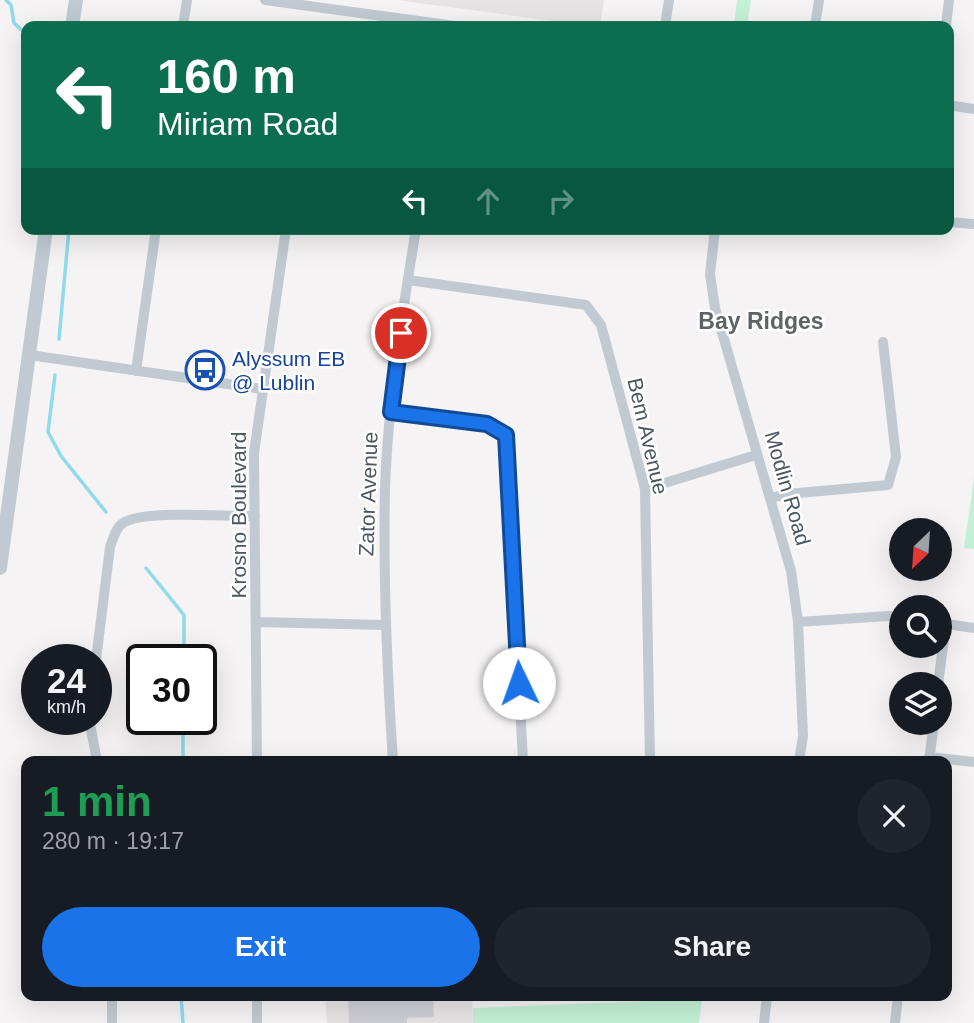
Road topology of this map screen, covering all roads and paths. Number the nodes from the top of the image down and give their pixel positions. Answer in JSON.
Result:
{"nodes":[{"id":1,"x":76,"y":0,"type":"edge"},
{"id":2,"x":187,"y":0,"type":"edge"},
{"id":3,"x":265,"y":0,"type":"edge"},
{"id":4,"x":669,"y":0,"type":"edge"},
{"id":5,"x":819,"y":0,"type":"edge"},
{"id":6,"x":950,"y":0,"type":"edge"},
{"id":7,"x":316,"y":4,"type":"edge"},
{"id":8,"x":73,"y":21,"type":"edge"},
{"id":9,"x":184,"y":21,"type":"edge"},
{"id":10,"x":423,"y":21,"type":"edge"},
{"id":11,"x":666,"y":21,"type":"edge"},
{"id":12,"x":816,"y":21,"type":"edge"},
{"id":13,"x":947,"y":21,"type":"edge"},
{"id":14,"x":954,"y":106,"type":"edge"},
{"id":15,"x":974,"y":109,"type":"edge"},
{"id":16,"x":954,"y":222,"type":"edge"},
{"id":17,"x":974,"y":224,"type":"edge"},
{"id":18,"x":45,"y":235,"type":"edge"},
{"id":19,"x":155,"y":235,"type":"edge"},
{"id":20,"x":285,"y":235,"type":"edge"},
{"id":21,"x":415,"y":235,"type":"edge"},
{"id":22,"x":714,"y":235,"type":"edge"},
{"id":23,"x":408,"y":280,"type":"junction"},
{"id":24,"x":883,"y":342,"type":"dead end"},
{"id":25,"x":30,"y":355,"type":"junction"},
{"id":26,"x":136,"y":371,"type":"junction"},
{"id":27,"x":262,"y":389,"type":"junction"},
{"id":28,"x":391,"y":412,"type":"junction"},
{"id":29,"x":756,"y":455,"type":"junction"},
{"id":30,"x":645,"y":489,"type":"junction"},
{"id":31,"x":771,"y":498,"type":"junction"},
{"id":32,"x":255,"y":516,"type":"junction"},
{"id":33,"x":0,"y":568,"type":"edge"},
{"id":34,"x":889,"y":616,"type":"edge"},
{"id":35,"x":257,"y":622,"type":"junction"},
{"id":36,"x":798,"y":622,"type":"junction"},
{"id":37,"x":952,"y":624,"type":"edge"},
{"id":38,"x":384,"y":625,"type":"junction"},
{"id":39,"x":974,"y":628,"type":"edge"},
{"id":40,"x":98,"y":644,"type":"edge"},
{"id":41,"x":92,"y":735,"type":"edge"},
{"id":42,"x":932,"y":735,"type":"edge"},
{"id":43,"x":96,"y":756,"type":"edge"},
{"id":44,"x":257,"y":756,"type":"edge"},
{"id":45,"x":393,"y":756,"type":"edge"},
{"id":46,"x":523,"y":756,"type":"edge"},
{"id":47,"x":650,"y":756,"type":"edge"},
{"id":48,"x":800,"y":756,"type":"edge"},
{"id":49,"x":929,"y":756,"type":"edge"},
{"id":50,"x":952,"y":761,"type":"edge"},
{"id":51,"x":974,"y":762,"type":"edge"},
{"id":52,"x":112,"y":1001,"type":"edge"},
{"id":53,"x":257,"y":1001,"type":"edge"},
{"id":54,"x":767,"y":1001,"type":"edge"},
{"id":55,"x":897,"y":1001,"type":"edge"},
{"id":56,"x":112,"y":1023,"type":"edge"},
{"id":57,"x":257,"y":1023,"type":"edge"},
{"id":58,"x":764,"y":1023,"type":"edge"},
{"id":59,"x":894,"y":1023,"type":"edge"}],
"edges":[{"from":1,"to":8,"type":"street"},
{"from":2,"to":9,"type":"street"},
{"from":3,"to":7,"type":"street"},
{"from":4,"to":11,"type":"street"},
{"from":5,"to":12,"type":"street"},
{"from":6,"to":13,"type":"street"},
{"from":7,"to":10,"type":"street"},
{"from":14,"to":15,"type":"street"},
{"from":16,"to":17,"type":"street"},
{"from":18,"to":25,"type":"street"},
{"from":19,"to":26,"type":"street"},
{"from":20,"to":27,"type":"street","name":"Krosno Boulevard"},
{"from":21,"to":23,"type":"street","name":"Zator Avenue"},
{"from":22,"to":29,"type":"street","name":"Modlin Road"},
{"from":23,"to":28,"type":"street","name":"Zator Avenue"},
{"from":23,"to":30,"type":"street","name":"Bem Avenue"},
{"from":24,"to":31,"type":"street"},
{"from":25,"to":26,"type":"street"},
{"from":25,"to":33,"type":"street"},
{"from":26,"to":27,"type":"street"},
{"from":27,"to":32,"type":"street","name":"Krosno Boulevard"},
{"from":28,"to":38,"type":"street","name":"Zator Avenue"},
{"from":28,"to":46,"type":"street"},
{"from":29,"to":30,"type":"street"},
{"from":29,"to":31,"type":"street","name":"Modlin Road"},
{"from":30,"to":47,"type":"street","name":"Bem Avenue"},
{"from":31,"to":36,"type":"street","name":"Modlin Road"},
{"from":32,"to":35,"type":"street","name":"Krosno Boulevard"},
{"from":32,"to":40,"type":"street"},
{"from":34,"to":36,"type":"street"},
{"from":35,"to":38,"type":"street"},
{"from":35,"to":44,"type":"street","name":"Krosno Boulevard"},
{"from":36,"to":48,"type":"street","name":"Modlin Road"},
{"from":37,"to":39,"type":"street"},
{"from":38,"to":45,"type":"street","name":"Zator Avenue"},
{"from":41,"to":43,"type":"street"},
{"from":42,"to":49,"type":"street"},
{"from":50,"to":51,"type":"street"},
{"from":52,"to":56,"type":"street"},
{"from":53,"to":57,"type":"street"},
{"from":54,"to":58,"type":"street"},
{"from":55,"to":59,"type":"street"}]}
